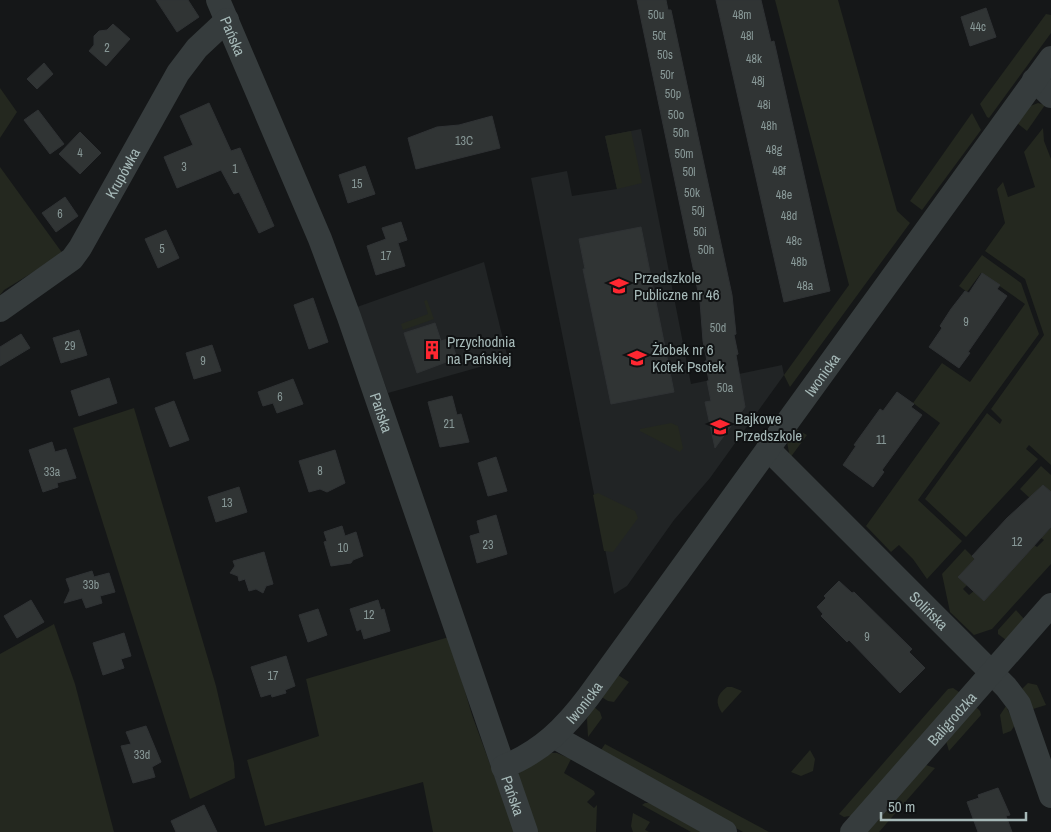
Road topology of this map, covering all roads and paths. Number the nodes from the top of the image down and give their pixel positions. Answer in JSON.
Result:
{"nodes":[{"id":1,"x":222,"y":10,"type":"edge"},
{"id":2,"x":1051,"y":58,"type":"edge"},
{"id":3,"x":1043,"y":88,"type":"edge"},
{"id":4,"x":0,"y":310,"type":"edge"},
{"id":5,"x":768,"y":449,"type":"junction"},
{"id":6,"x":1051,"y":605,"type":"edge"},
{"id":7,"x":991,"y":672,"type":"junction"},
{"id":8,"x":555,"y":736,"type":"junction"},
{"id":9,"x":503,"y":767,"type":"junction"},
{"id":10,"x":1051,"y":796,"type":"edge"},
{"id":11,"x":526,"y":832,"type":"edge"},
{"id":12,"x":725,"y":832,"type":"edge"},
{"id":13,"x":852,"y":832,"type":"edge"}],
"edges":[{"from":1,"to":4,"type":"street","name":"Krupówka"},
{"from":1,"to":9,"type":"street","name":"Pańska"},
{"from":2,"to":3,"type":"street","name":"Iwonicka"},
{"from":3,"to":5,"type":"street","name":"Iwonicka"},
{"from":5,"to":7,"type":"street","name":"Solińska"},
{"from":5,"to":8,"type":"street","name":"Iwonicka"},
{"from":6,"to":7,"type":"street","name":"Baligrodzka"},
{"from":7,"to":10,"type":"street","name":"Solińska"},
{"from":7,"to":13,"type":"street","name":"Baligrodzka"},
{"from":8,"to":9,"type":"street","name":"Iwonicka"},
{"from":8,"to":12,"type":"street"},
{"from":9,"to":11,"type":"street","name":"Pańska"}]}
